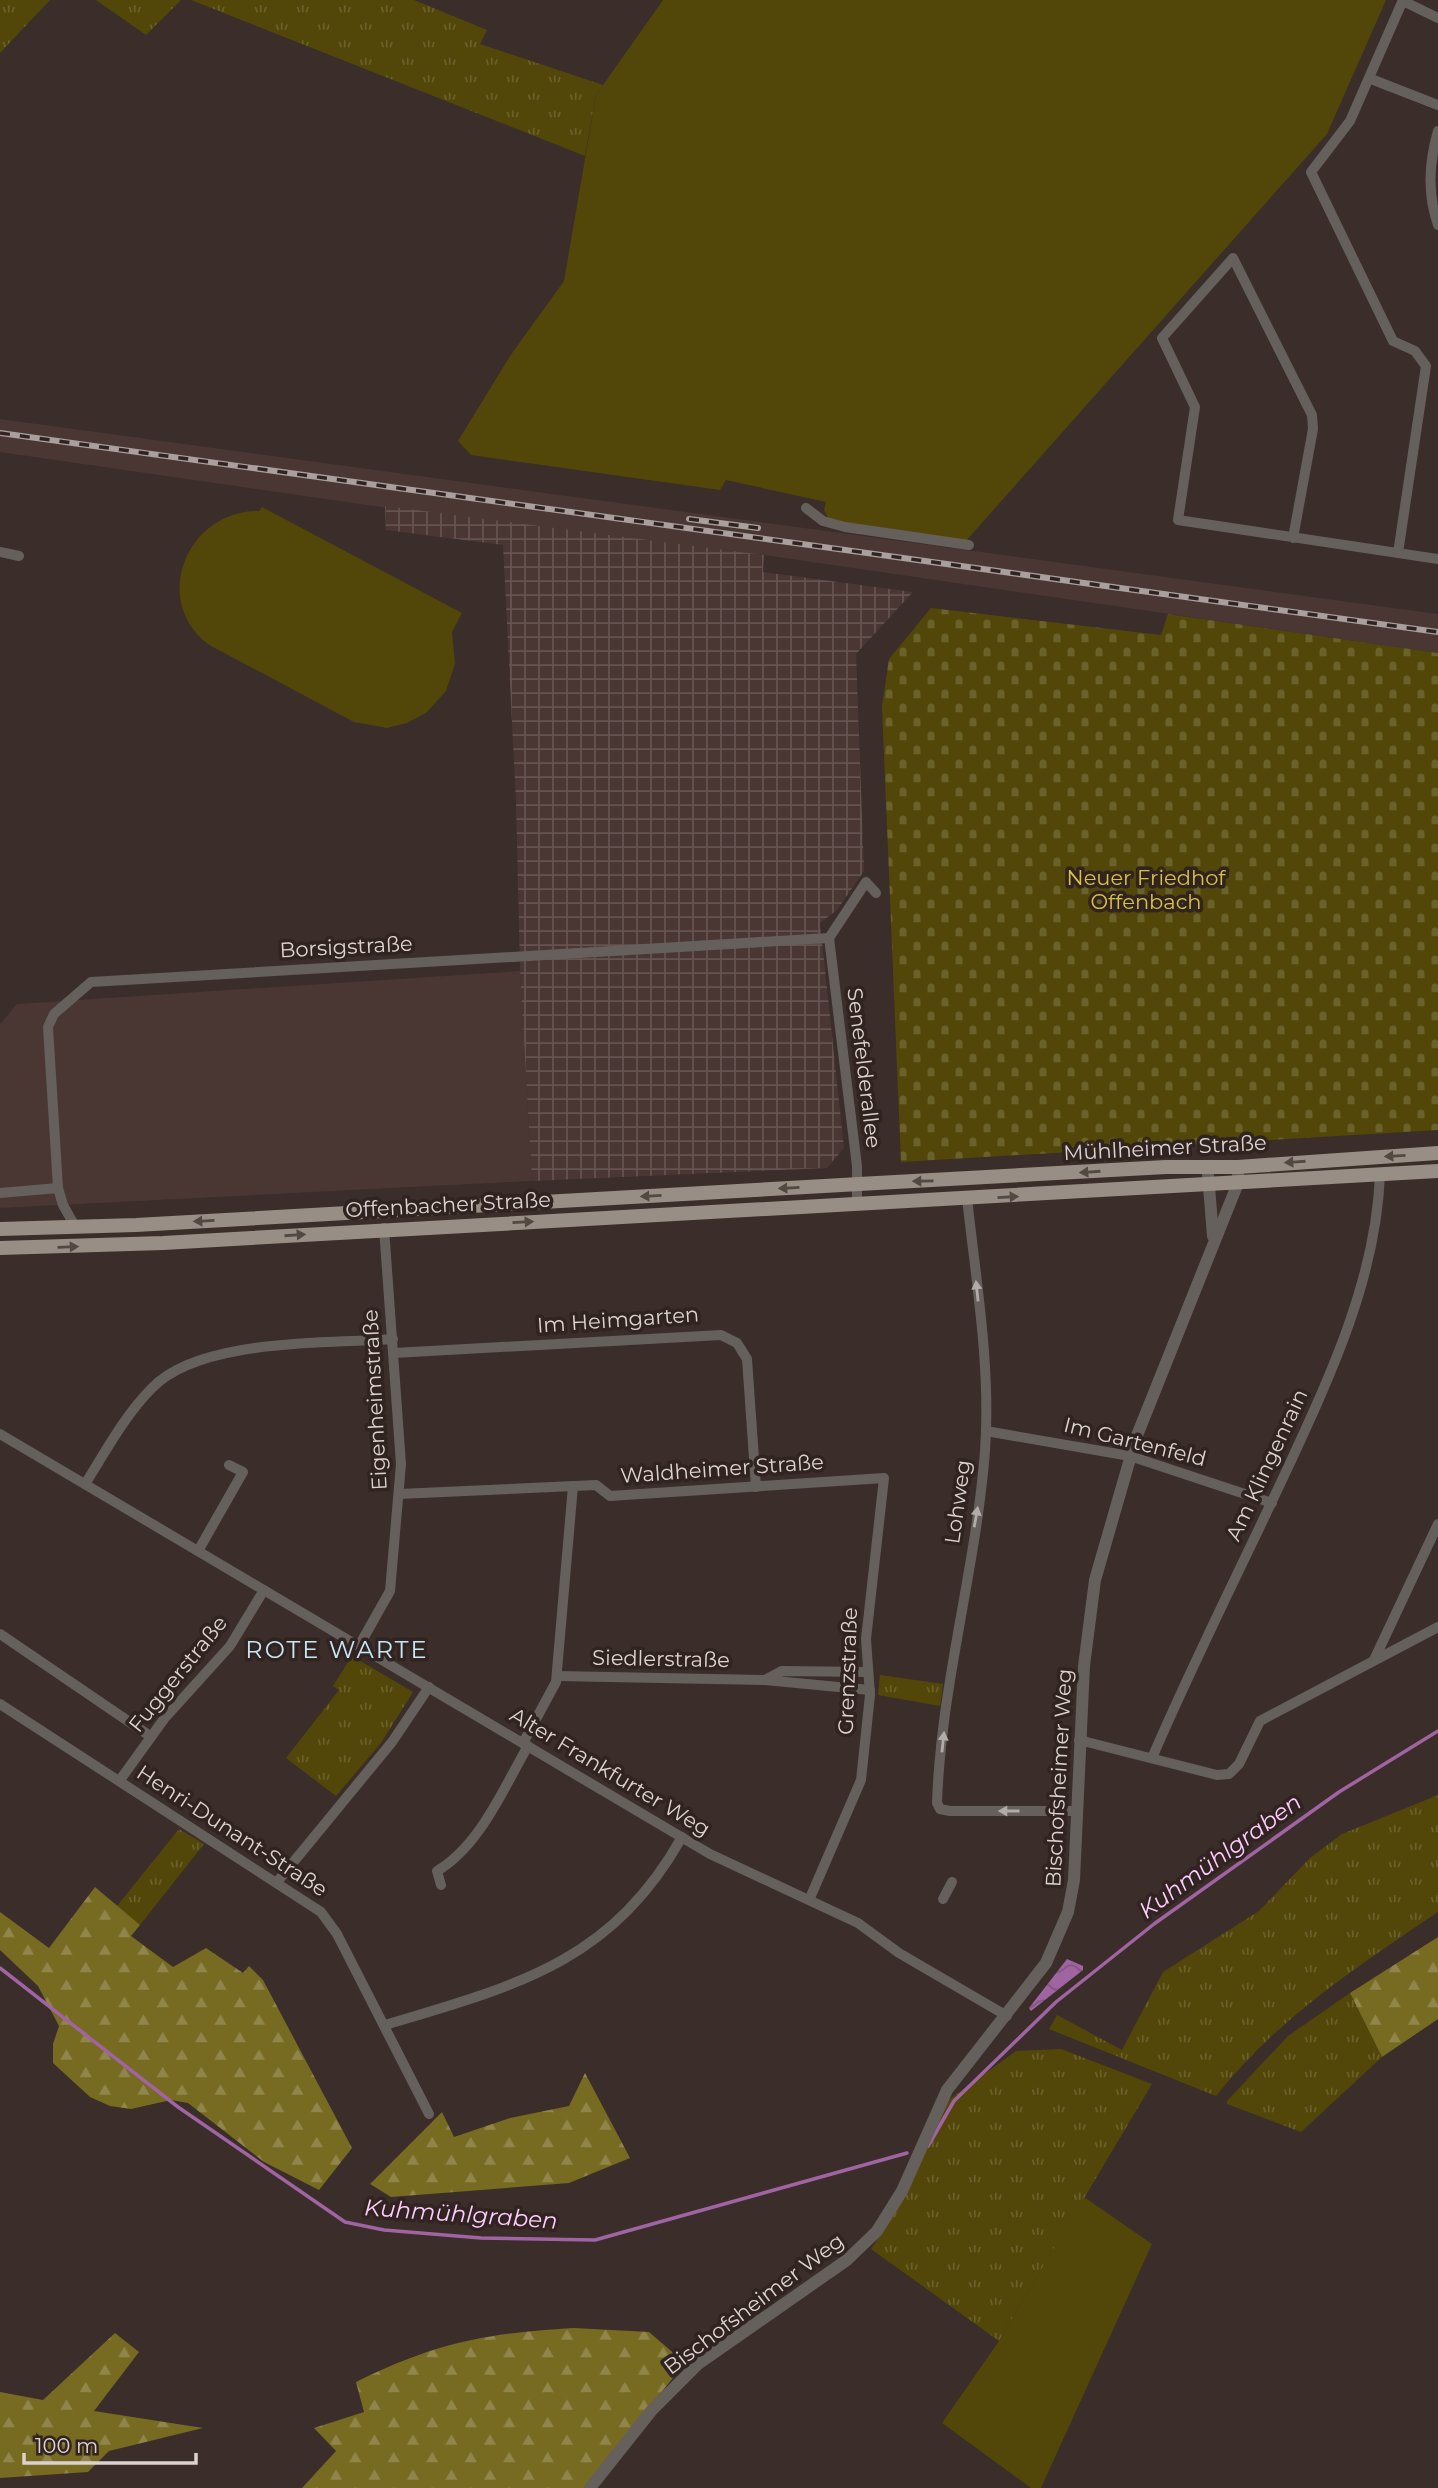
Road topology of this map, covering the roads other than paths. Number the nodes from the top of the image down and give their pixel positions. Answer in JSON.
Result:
{"nodes":[{"id":1,"x":1403,"y":0,"type":"edge"},
{"id":2,"x":1438,"y":18,"type":"edge"},
{"id":3,"x":1371,"y":79,"type":"junction"},
{"id":4,"x":1438,"y":105,"type":"edge"},
{"id":5,"x":1438,"y":131,"type":"edge"},
{"id":6,"x":1438,"y":225,"type":"edge"},
{"id":7,"x":806,"y":508,"type":"dead end"},
{"id":8,"x":1293,"y":538,"type":"junction"},
{"id":9,"x":969,"y":545,"type":"dead end"},
{"id":10,"x":0,"y":552,"type":"edge"},
{"id":11,"x":1398,"y":553,"type":"junction"},
{"id":12,"x":19,"y":556,"type":"dead end"},
{"id":13,"x":1438,"y":559,"type":"edge"},
{"id":14,"x":876,"y":893,"type":"dead end"},
{"id":15,"x":829,"y":938,"type":"junction"},
{"id":16,"x":1438,"y":1153,"type":"edge"},
{"id":17,"x":1208,"y":1167,"type":"junction"},
{"id":18,"x":1238,"y":1167,"type":"junction"},
{"id":19,"x":1438,"y":1171,"type":"edge"},
{"id":20,"x":1380,"y":1175,"type":"junction"},
{"id":21,"x":894,"y":1182,"type":"joint"},
{"id":22,"x":1238,"y":1183,"type":"junction"},
{"id":23,"x":857,"y":1184,"type":"junction"},
{"id":24,"x":1209,"y":1185,"type":"junction"},
{"id":25,"x":58,"y":1188,"type":"junction"},
{"id":26,"x":0,"y":1193,"type":"edge"},
{"id":27,"x":967,"y":1198,"type":"junction"},
{"id":28,"x":899,"y":1201,"type":"joint"},
{"id":29,"x":857,"y":1203,"type":"junction"},
{"id":30,"x":76,"y":1228,"type":"junction"},
{"id":31,"x":384,"y":1228,"type":"junction"},
{"id":32,"x":0,"y":1229,"type":"edge"},
{"id":33,"x":1213,"y":1240,"type":"junction"},
{"id":34,"x":0,"y":1248,"type":"edge"},
{"id":35,"x":393,"y":1339,"type":"junction"},
{"id":36,"x":394,"y":1353,"type":"junction"},
{"id":37,"x":986,"y":1431,"type":"junction"},
{"id":38,"x":0,"y":1434,"type":"edge"},
{"id":39,"x":1130,"y":1456,"type":"junction"},
{"id":40,"x":229,"y":1465,"type":"dead end"},
{"id":41,"x":884,"y":1478,"type":"joint"},
{"id":42,"x":85,"y":1484,"type":"junction"},
{"id":43,"x":573,"y":1486,"type":"junction"},
{"id":44,"x":756,"y":1487,"type":"junction"},
{"id":45,"x":399,"y":1494,"type":"junction"},
{"id":46,"x":1272,"y":1503,"type":"junction"},
{"id":47,"x":1438,"y":1524,"type":"edge"},
{"id":48,"x":198,"y":1550,"type":"junction"},
{"id":49,"x":264,"y":1590,"type":"junction"},
{"id":50,"x":1438,"y":1627,"type":"edge"},
{"id":51,"x":0,"y":1633,"type":"edge"},
{"id":52,"x":359,"y":1646,"type":"junction"},
{"id":53,"x":1374,"y":1660,"type":"junction"},
{"id":54,"x":867,"y":1672,"type":"junction"},
{"id":55,"x":557,"y":1676,"type":"junction"},
{"id":56,"x":765,"y":1680,"type":"junction"},
{"id":57,"x":429,"y":1687,"type":"junction"},
{"id":58,"x":870,"y":1690,"type":"junction"},
{"id":59,"x":0,"y":1703,"type":"edge"},
{"id":60,"x":150,"y":1736,"type":"junction"},
{"id":61,"x":1079,"y":1740,"type":"junction"},
{"id":62,"x":526,"y":1744,"type":"junction"},
{"id":63,"x":1152,"y":1758,"type":"junction"},
{"id":64,"x":120,"y":1780,"type":"junction"},
{"id":65,"x":1077,"y":1811,"type":"junction"},
{"id":66,"x":682,"y":1837,"type":"junction"},
{"id":67,"x":277,"y":1882,"type":"junction"},
{"id":68,"x":952,"y":1882,"type":"dead end"},
{"id":69,"x":440,"y":1885,"type":"dead end"},
{"id":70,"x":810,"y":1898,"type":"junction"},
{"id":71,"x":943,"y":1899,"type":"dead end"},
{"id":72,"x":1007,"y":2015,"type":"junction"},
{"id":73,"x":385,"y":2025,"type":"junction"},
{"id":74,"x":429,"y":2114,"type":"dead end"},
{"id":75,"x":590,"y":2488,"type":"edge"}],
"edges":[{"from":1,"to":2,"type":"street"},
{"from":1,"to":3,"type":"street"},
{"from":3,"to":4,"type":"street"},
{"from":3,"to":11,"type":"street"},
{"from":5,"to":6,"type":"street"},
{"from":7,"to":9,"type":"street"},
{"from":8,"to":8,"type":"street"},
{"from":8,"to":11,"type":"street"},
{"from":10,"to":12,"type":"street"},
{"from":11,"to":13,"type":"street"},
{"from":14,"to":15,"type":"street"},
{"from":15,"to":23,"type":"street","name":"Senefelderallee"},
{"from":15,"to":25,"type":"street","name":"Borsigstraße"},
{"from":16,"to":18,"type":"main road","name":"Mühlheimer Straße","one_way":true},
{"from":17,"to":18,"type":"main road","name":"Mühlheimer Straße"},
{"from":17,"to":21,"type":"main road","name":"Mühlheimer Straße","one_way":true},
{"from":17,"to":24,"type":"street","name":"Bischofsheimer Weg"},
{"from":18,"to":22,"type":"street","name":"Bischofsheimer Weg"},
{"from":19,"to":20,"type":"main road","name":"Mühlheimer Straße"},
{"from":20,"to":22,"type":"main road","name":"Mühlheimer Straße"},
{"from":20,"to":46,"type":"street","name":"Am Klingenrain"},
{"from":21,"to":23,"type":"main road","name":"Offenbacher Straße"},
{"from":22,"to":24,"type":"main road","name":"Mühlheimer Straße"},
{"from":22,"to":33,"type":"street","name":"Bischofsheimer Weg"},
{"from":23,"to":29,"type":"street","name":"Senefelderallee"},
{"from":23,"to":30,"type":"main road","name":"Offenbacher Straße","one_way":true},
{"from":27,"to":24,"type":"main road","name":"Mühlheimer Straße","one_way":true},
{"from":24,"to":33,"type":"street","name":"Bischofsheimer Weg"},
{"from":25,"to":26,"type":"street"},
{"from":25,"to":30,"type":"street","name":"Borsigstraße"},
{"from":27,"to":28,"type":"main road","name":"Mühlheimer Straße"},
{"from":37,"to":27,"type":"street","name":"Lohweg","one_way":true},
{"from":28,"to":29,"type":"main road","name":"Offenbacher Straße"},
{"from":31,"to":29,"type":"main road","name":"Offenbacher Straße","one_way":true},
{"from":30,"to":32,"type":"main road","name":"Offenbacher Straße"},
{"from":34,"to":31,"type":"main road","name":"Offenbacher Straße","one_way":true},
{"from":31,"to":35,"type":"street","name":"Eigenheimstraße"},
{"from":33,"to":39,"type":"street","name":"Bischofsheimer Weg"},
{"from":35,"to":36,"type":"street","name":"Eigenheimstraße"},
{"from":35,"to":42,"type":"street"},
{"from":36,"to":44,"type":"street","name":"Im Heimgarten"},
{"from":36,"to":45,"type":"street","name":"Eigenheimstraße"},
{"from":37,"to":39,"type":"street","name":"Im Gartenfeld"},
{"from":65,"to":37,"type":"street","name":"Lohweg","one_way":true},
{"from":38,"to":42,"type":"street","name":"Alter Frankfurter Weg"},
{"from":39,"to":46,"type":"street","name":"Im Gartenfeld"},
{"from":39,"to":61,"type":"street","name":"Bischofsheimer Weg"},
{"from":40,"to":48,"type":"street"},
{"from":41,"to":44,"type":"street","name":"Waldheimer Straße"},
{"from":41,"to":54,"type":"street","name":"Grenzstraße"},
{"from":42,"to":48,"type":"street","name":"Alter Frankfurter Weg"},
{"from":43,"to":44,"type":"street","name":"Waldheimer Straße"},
{"from":43,"to":45,"type":"street","name":"Waldheimer Straße"},
{"from":43,"to":55,"type":"street"},
{"from":45,"to":52,"type":"street","name":"Eigenheimstraße"},
{"from":46,"to":63,"type":"street","name":"Am Klingenrain"},
{"from":47,"to":53,"type":"street"},
{"from":48,"to":49,"type":"street","name":"Alter Frankfurter Weg"},
{"from":49,"to":52,"type":"street","name":"Alter Frankfurter Weg"},
{"from":49,"to":60,"type":"street","name":"Fuggerstraße"},
{"from":50,"to":53,"type":"street"},
{"from":51,"to":60,"type":"street"},
{"from":52,"to":57,"type":"street","name":"Alter Frankfurter Weg"},
{"from":53,"to":63,"type":"street"},
{"from":54,"to":56,"type":"street","name":"Siedlerstraße"},
{"from":54,"to":58,"type":"street","name":"Grenzstraße"},
{"from":55,"to":56,"type":"street","name":"Siedlerstraße"},
{"from":55,"to":62,"type":"street"},
{"from":56,"to":58,"type":"street","name":"Siedlerstraße"},
{"from":57,"to":62,"type":"street","name":"Alter Frankfurter Weg"},
{"from":57,"to":67,"type":"street"},
{"from":58,"to":70,"type":"street","name":"Grenzstraße"},
{"from":59,"to":64,"type":"street","name":"Henri-Dunant-Straße"},
{"from":60,"to":64,"type":"street","name":"Fuggerstraße"},
{"from":61,"to":63,"type":"street"},
{"from":61,"to":65,"type":"street","name":"Bischofsheimer Weg"},
{"from":62,"to":66,"type":"street","name":"Alter Frankfurter Weg"},
{"from":62,"to":69,"type":"street"},
{"from":64,"to":67,"type":"street","name":"Henri-Dunant-Straße"},
{"from":65,"to":72,"type":"street","name":"Bischofsheimer Weg"},
{"from":66,"to":70,"type":"street","name":"Alter Frankfurter Weg"},
{"from":66,"to":73,"type":"street"},
{"from":67,"to":73,"type":"street","name":"Henri-Dunant-Straße"},
{"from":68,"to":71,"type":"street"},
{"from":70,"to":72,"type":"street","name":"Alter Frankfurter Weg"},
{"from":72,"to":75,"type":"street","name":"Bischofsheimer Weg"},
{"from":73,"to":74,"type":"street","name":"Henri-Dunant-Straße"}]}
